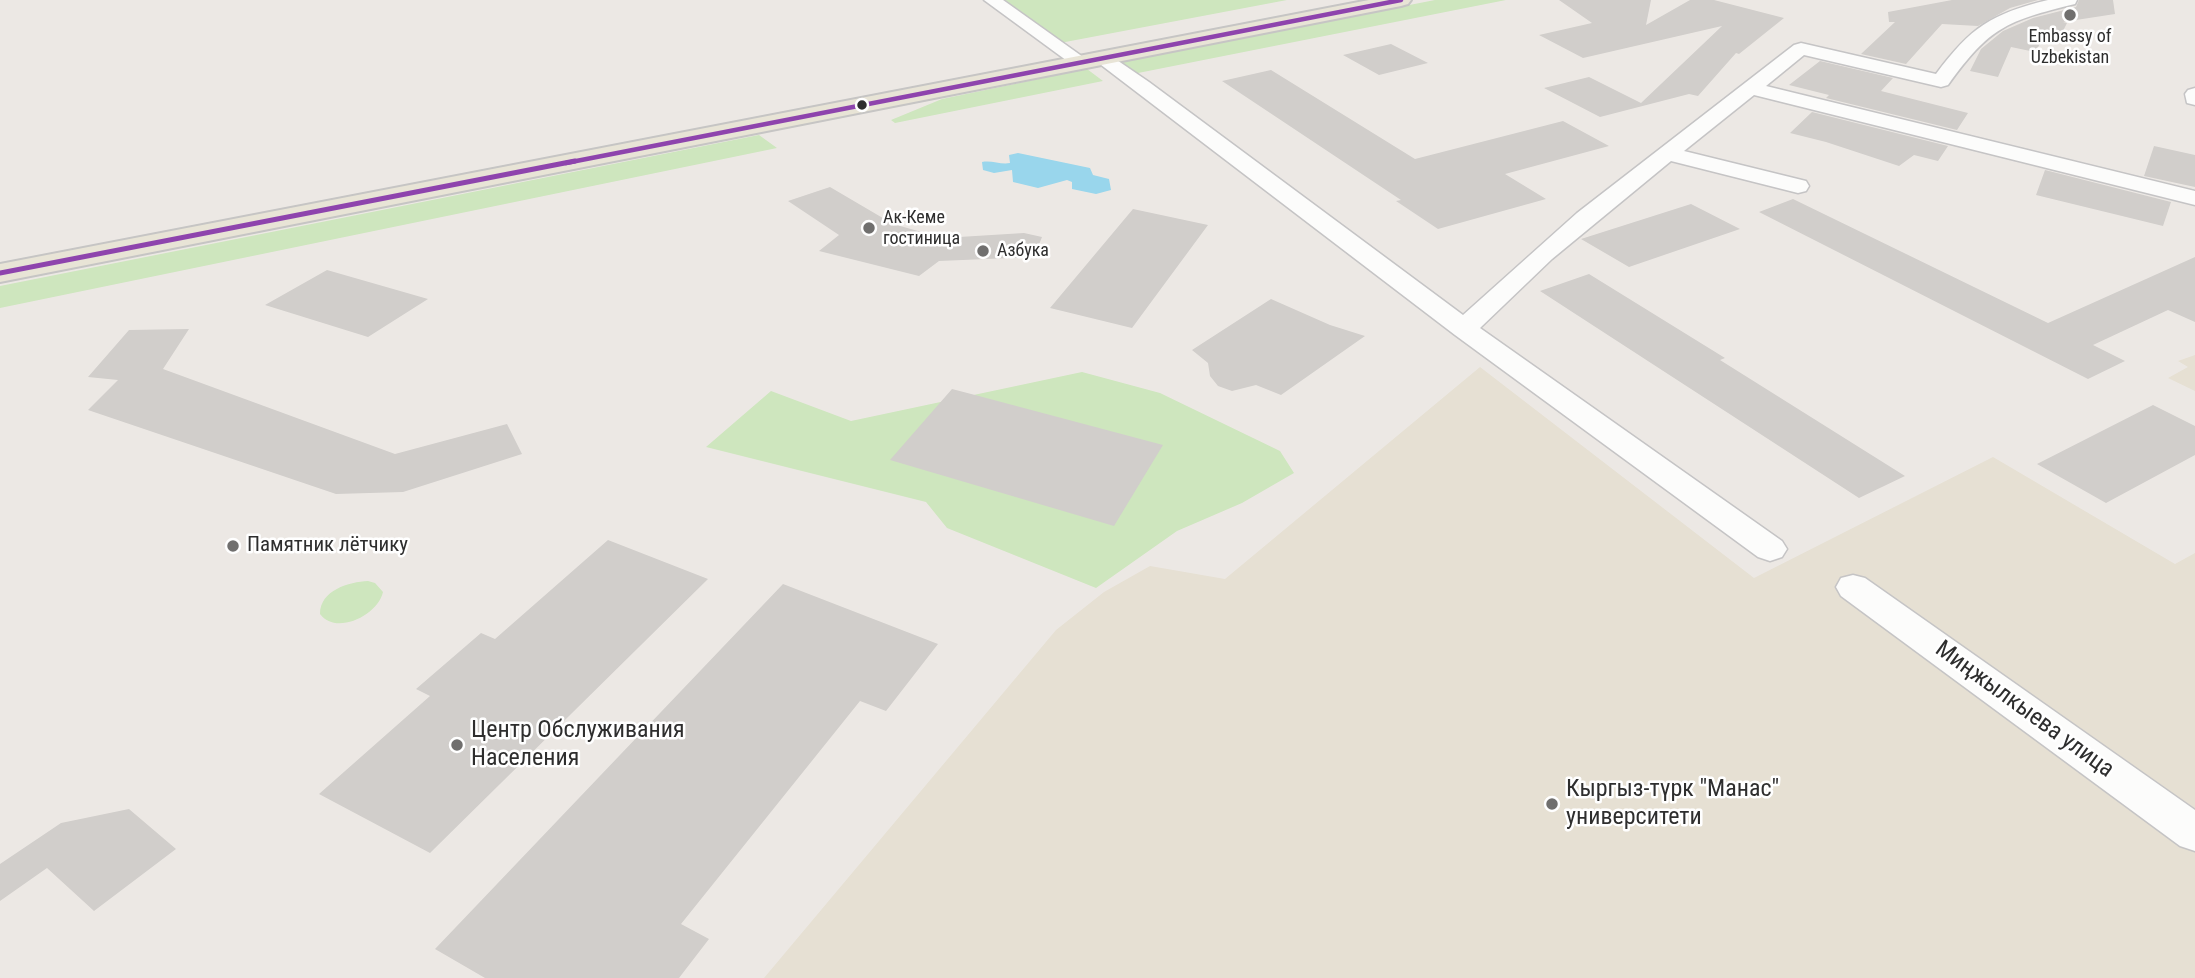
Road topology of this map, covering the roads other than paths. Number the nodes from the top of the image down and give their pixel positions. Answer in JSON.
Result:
{"nodes":[{"id":1,"x":992,"y":0,"type":"edge"},
{"id":2,"x":1401,"y":0,"type":"edge"},
{"id":3,"x":2069,"y":0,"type":"edge"},
{"id":4,"x":1091,"y":60,"type":"junction"},
{"id":5,"x":1752,"y":89,"type":"junction"},
{"id":6,"x":1666,"y":153,"type":"junction"},
{"id":7,"x":1798,"y":187,"type":"dead end"},
{"id":8,"x":2195,"y":198,"type":"edge"},
{"id":9,"x":0,"y":273,"type":"edge"},
{"id":10,"x":1464,"y":328,"type":"junction"},
{"id":11,"x":1770,"y":550,"type":"dead end"},
{"id":12,"x":1853,"y":587,"type":"dead end"},
{"id":13,"x":2195,"y":833,"type":"edge"}],
"edges":[{"from":1,"to":4,"type":"street"},
{"from":2,"to":4,"type":"main road"},
{"from":3,"to":5,"type":"street"},
{"from":4,"to":9,"type":"main road"},
{"from":4,"to":10,"type":"street"},
{"from":5,"to":6,"type":"street"},
{"from":5,"to":8,"type":"street"},
{"from":6,"to":7,"type":"street"},
{"from":6,"to":10,"type":"street"},
{"from":10,"to":11,"type":"street"},
{"from":12,"to":13,"type":"street","name":"Миңжылкыева улица"}]}
